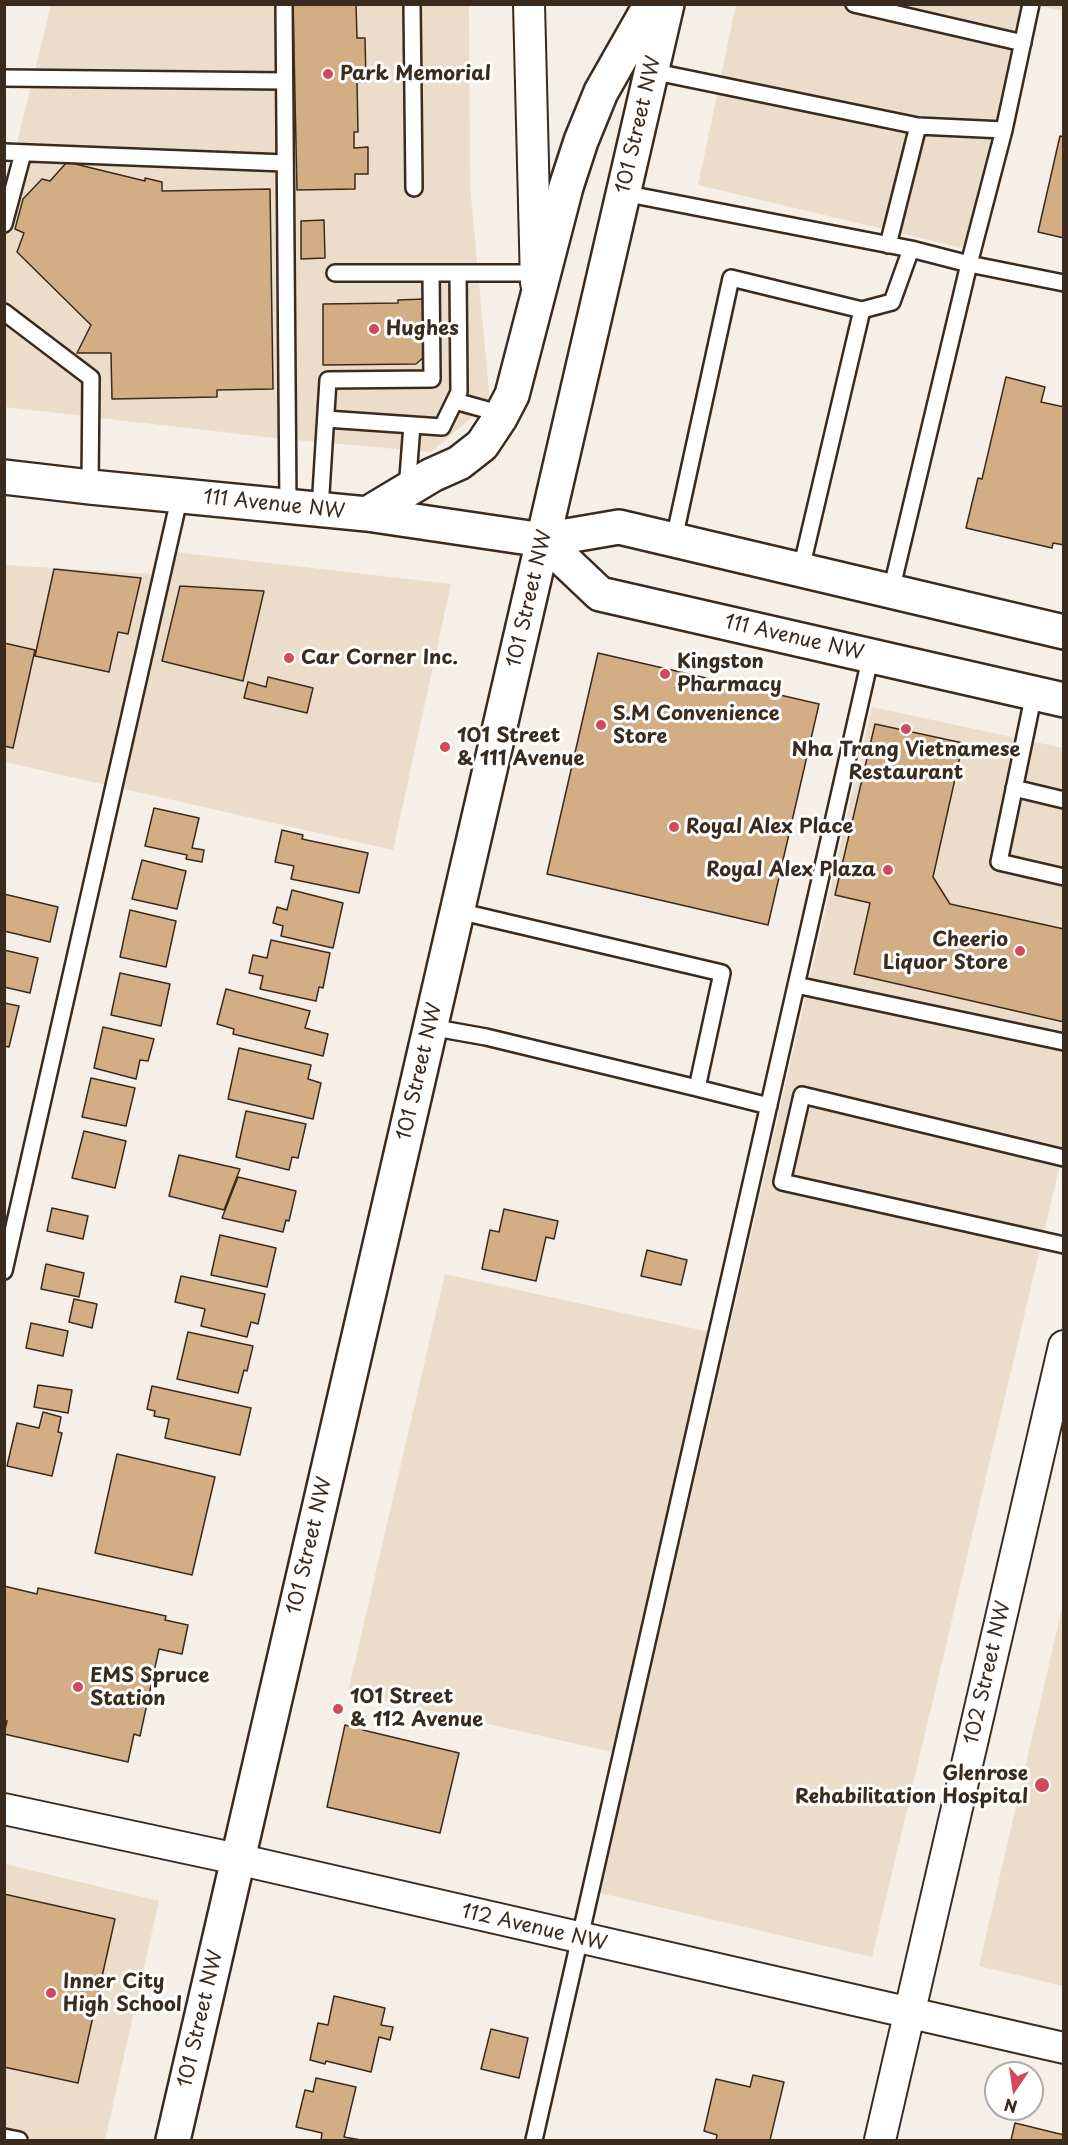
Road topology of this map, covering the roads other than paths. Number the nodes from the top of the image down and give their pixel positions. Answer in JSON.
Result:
{"nodes":[{"id":1,"x":284,"y":4,"type":"edge"},
{"id":2,"x":412,"y":4,"type":"edge"},
{"id":3,"x":529,"y":4,"type":"edge"},
{"id":4,"x":651,"y":4,"type":"edge"},
{"id":5,"x":667,"y":4,"type":"edge"},
{"id":6,"x":854,"y":4,"type":"edge"},
{"id":7,"x":1031,"y":4,"type":"edge"},
{"id":8,"x":1023,"y":42,"type":"junction"},
{"id":9,"x":651,"y":71,"type":"junction"},
{"id":10,"x":4,"y":78,"type":"edge"},
{"id":11,"x":284,"y":81,"type":"junction"},
{"id":12,"x":918,"y":126,"type":"junction"},
{"id":13,"x":1004,"y":130,"type":"junction"},
{"id":14,"x":4,"y":152,"type":"edge"},
{"id":15,"x":23,"y":153,"type":"junction"},
{"id":16,"x":285,"y":163,"type":"junction"},
{"id":17,"x":414,"y":188,"type":"dead end"},
{"id":18,"x":623,"y":193,"type":"junction"},
{"id":19,"x":4,"y":224,"type":"edge"},
{"id":20,"x":888,"y":245,"type":"junction"},
{"id":21,"x":911,"y":249,"type":"junction"},
{"id":22,"x":969,"y":264,"type":"junction"},
{"id":23,"x":335,"y":273,"type":"dead end"},
{"id":24,"x":431,"y":273,"type":"junction"},
{"id":25,"x":458,"y":273,"type":"junction"},
{"id":26,"x":1064,"y":283,"type":"edge"},
{"id":27,"x":536,"y":287,"type":"junction"},
{"id":28,"x":862,"y":310,"type":"junction"},
{"id":29,"x":4,"y":312,"type":"edge"},
{"id":30,"x":432,"y":379,"type":"junction"},
{"id":31,"x":459,"y":379,"type":"junction"},
{"id":32,"x":455,"y":401,"type":"junction"},
{"id":33,"x":502,"y":414,"type":"junction"},
{"id":34,"x":326,"y":419,"type":"junction"},
{"id":35,"x":412,"y":425,"type":"junction"},
{"id":36,"x":4,"y":477,"type":"edge"},
{"id":37,"x":90,"y":487,"type":"junction"},
{"id":38,"x":407,"y":490,"type":"junction"},
{"id":39,"x":180,"y":495,"type":"junction"},
{"id":40,"x":288,"y":506,"type":"junction"},
{"id":41,"x":320,"y":510,"type":"junction"},
{"id":42,"x":367,"y":514,"type":"junction"},
{"id":43,"x":674,"y":539,"type":"junction"},
{"id":44,"x":543,"y":540,"type":"junction"},
{"id":45,"x":801,"y":569,"type":"junction"},
{"id":46,"x":891,"y":591,"type":"junction"},
{"id":47,"x":1064,"y":632,"type":"edge"},
{"id":48,"x":871,"y":655,"type":"junction"},
{"id":49,"x":1049,"y":697,"type":"edge"},
{"id":50,"x":1014,"y":788,"type":"junction"},
{"id":51,"x":1064,"y":800,"type":"edge"},
{"id":52,"x":1064,"y":877,"type":"edge"},
{"id":53,"x":458,"y":911,"type":"junction"},
{"id":54,"x":796,"y":985,"type":"junction"},
{"id":55,"x":430,"y":1028,"type":"junction"},
{"id":56,"x":1064,"y":1042,"type":"edge"},
{"id":57,"x":697,"y":1088,"type":"junction"},
{"id":58,"x":769,"y":1106,"type":"junction"},
{"id":59,"x":1064,"y":1158,"type":"edge"},
{"id":60,"x":1064,"y":1245,"type":"edge"},
{"id":61,"x":4,"y":1271,"type":"edge"},
{"id":62,"x":1064,"y":1346,"type":"edge"},
{"id":63,"x":4,"y":1809,"type":"edge"},
{"id":64,"x":237,"y":1859,"type":"junction"},
{"id":65,"x":580,"y":1938,"type":"junction"},
{"id":66,"x":909,"y":2013,"type":"junction"},
{"id":67,"x":1064,"y":2048,"type":"edge"},
{"id":68,"x":4,"y":2137,"type":"edge"},
{"id":69,"x":19,"y":2140,"type":"edge"},
{"id":70,"x":173,"y":2140,"type":"edge"},
{"id":71,"x":534,"y":2140,"type":"edge"},
{"id":72,"x":880,"y":2140,"type":"edge"}],
"edges":[{"from":1,"to":11,"type":"lane"},
{"from":2,"to":17,"type":"lane"},
{"from":3,"to":27,"type":"street"},
{"from":4,"to":27,"type":"main road"},
{"from":5,"to":9,"type":"main road","name":"101 Street NW"},
{"from":6,"to":8,"type":"lane"},
{"from":7,"to":8,"type":"lane"},
{"from":8,"to":13,"type":"lane"},
{"from":9,"to":12,"type":"lane"},
{"from":9,"to":18,"type":"main road","name":"101 Street NW"},
{"from":10,"to":11,"type":"lane"},
{"from":11,"to":16,"type":"lane"},
{"from":12,"to":13,"type":"lane"},
{"from":12,"to":20,"type":"lane"},
{"from":13,"to":22,"type":"lane"},
{"from":14,"to":15,"type":"lane"},
{"from":15,"to":16,"type":"lane"},
{"from":15,"to":19,"type":"lane"},
{"from":16,"to":40,"type":"lane"},
{"from":18,"to":20,"type":"lane"},
{"from":18,"to":44,"type":"main road","name":"101 Street NW"},
{"from":20,"to":21,"type":"lane"},
{"from":21,"to":22,"type":"lane"},
{"from":21,"to":28,"type":"lane"},
{"from":22,"to":26,"type":"lane"},
{"from":22,"to":46,"type":"lane"},
{"from":23,"to":24,"type":"lane"},
{"from":24,"to":25,"type":"lane"},
{"from":24,"to":30,"type":"lane"},
{"from":25,"to":27,"type":"lane"},
{"from":25,"to":31,"type":"lane"},
{"from":27,"to":33,"type":"main road"},
{"from":28,"to":43,"type":"lane"},
{"from":28,"to":45,"type":"lane"},
{"from":29,"to":37,"type":"lane"},
{"from":30,"to":31,"type":"lane"},
{"from":30,"to":34,"type":"lane"},
{"from":31,"to":32,"type":"lane"},
{"from":32,"to":33,"type":"lane"},
{"from":32,"to":35,"type":"lane"},
{"from":33,"to":38,"type":"main road"},
{"from":34,"to":35,"type":"lane"},
{"from":34,"to":41,"type":"lane"},
{"from":35,"to":38,"type":"lane"},
{"from":36,"to":37,"type":"main road","name":"111 Avenue NW"},
{"from":37,"to":39,"type":"main road","name":"111 Avenue NW"},
{"from":38,"to":42,"type":"main road"},
{"from":39,"to":40,"type":"main road","name":"111 Avenue NW"},
{"from":39,"to":61,"type":"lane"},
{"from":40,"to":41,"type":"main road","name":"111 Avenue NW"},
{"from":41,"to":42,"type":"main road","name":"111 Avenue NW"},
{"from":42,"to":44,"type":"main road","name":"111 Avenue NW"},
{"from":43,"to":44,"type":"main road","name":"111 Avenue NW"},
{"from":43,"to":45,"type":"main road","name":"111 Avenue NW"},
{"from":44,"to":48,"type":"main road","name":"111 Avenue NW"},
{"from":44,"to":53,"type":"main road","name":"101 Street NW"},
{"from":45,"to":46,"type":"main road","name":"111 Avenue NW"},
{"from":46,"to":47,"type":"main road","name":"111 Avenue NW"},
{"from":48,"to":49,"type":"main road","name":"111 Avenue NW"},
{"from":48,"to":54,"type":"lane"},
{"from":49,"to":50,"type":"lane"},
{"from":50,"to":51,"type":"lane"},
{"from":50,"to":52,"type":"lane"},
{"from":53,"to":55,"type":"main road","name":"101 Street NW"},
{"from":53,"to":57,"type":"lane"},
{"from":54,"to":56,"type":"lane"},
{"from":54,"to":58,"type":"lane"},
{"from":55,"to":57,"type":"lane"},
{"from":55,"to":64,"type":"main road","name":"101 Street NW"},
{"from":57,"to":58,"type":"lane"},
{"from":58,"to":65,"type":"lane"},
{"from":59,"to":60,"type":"lane"},
{"from":62,"to":66,"type":"street","name":"102 Street NW"},
{"from":63,"to":64,"type":"street","name":"112 Avenue NW"},
{"from":64,"to":65,"type":"street","name":"112 Avenue NW"},
{"from":64,"to":70,"type":"main road","name":"101 Street NW"},
{"from":65,"to":66,"type":"street","name":"112 Avenue NW"},
{"from":65,"to":71,"type":"lane"},
{"from":66,"to":67,"type":"street","name":"112 Avenue NW"},
{"from":66,"to":72,"type":"street","name":"102 Street NW"},
{"from":68,"to":69,"type":"lane"}]}
